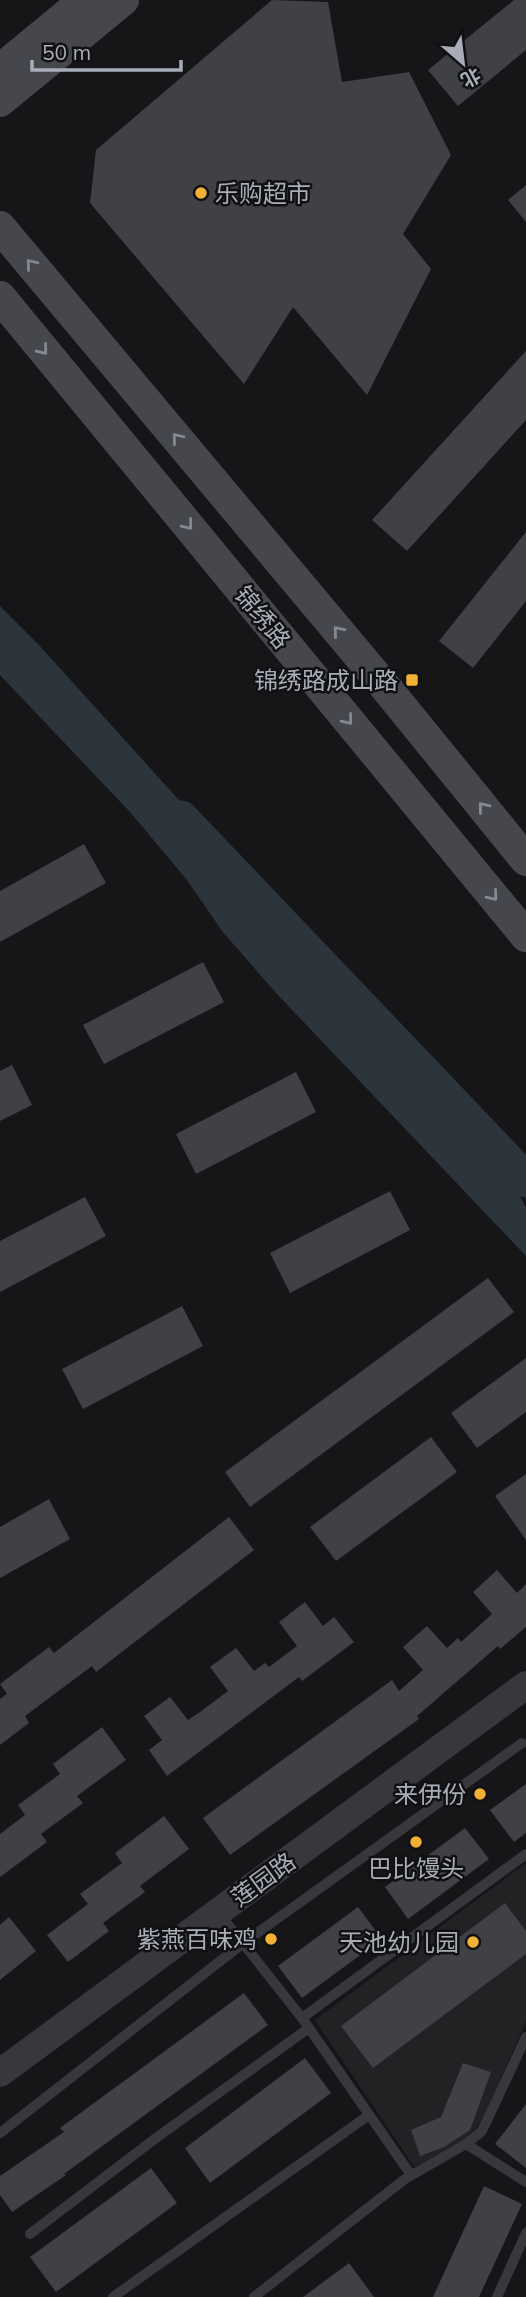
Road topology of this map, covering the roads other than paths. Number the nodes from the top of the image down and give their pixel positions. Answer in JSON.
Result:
{"nodes":[{"id":1,"x":85,"y":0,"type":"edge"},
{"id":2,"x":123,"y":0,"type":"edge"},
{"id":3,"x":0,"y":70,"type":"edge"},
{"id":4,"x":0,"y":101,"type":"edge"},
{"id":5,"x":0,"y":227,"type":"edge"},
{"id":6,"x":0,"y":297,"type":"edge"},
{"id":7,"x":526,"y":860,"type":"edge"},
{"id":8,"x":526,"y":936,"type":"edge"},
{"id":9,"x":526,"y":1685,"type":"edge"},
{"id":10,"x":522,"y":1743,"type":"dead end"},
{"id":11,"x":526,"y":1854,"type":"edge"},
{"id":12,"x":218,"y":1912,"type":"junction"},
{"id":13,"x":242,"y":1944,"type":"junction"},
{"id":14,"x":306,"y":2023,"type":"junction"},
{"id":15,"x":526,"y":2037,"type":"edge"},
{"id":16,"x":0,"y":2073,"type":"edge"},
{"id":17,"x":369,"y":2115,"type":"junction"},
{"id":18,"x":0,"y":2133,"type":"edge"},
{"id":19,"x":466,"y":2144,"type":"junction"},
{"id":20,"x":411,"y":2175,"type":"junction"},
{"id":21,"x":526,"y":2182,"type":"edge"},
{"id":22,"x":526,"y":2233,"type":"edge"},
{"id":23,"x":30,"y":2234,"type":"dead end"},
{"id":24,"x":113,"y":2297,"type":"edge"},
{"id":25,"x":254,"y":2297,"type":"edge"},
{"id":26,"x":497,"y":2297,"type":"edge"}],
"edges":[{"from":1,"to":3,"type":"main road"},
{"from":2,"to":4,"type":"main road"},
{"from":7,"to":5,"type":"main road","name":"锦绣路","one_way":true},
{"from":6,"to":8,"type":"main road","name":"锦绣路","one_way":true},
{"from":9,"to":12,"type":"street","name":"莲园路"},
{"from":10,"to":13,"type":"lane"},
{"from":11,"to":14,"type":"lane"},
{"from":12,"to":13,"type":"lane"},
{"from":12,"to":16,"type":"street","name":"莲园路"},
{"from":13,"to":14,"type":"lane"},
{"from":13,"to":18,"type":"lane"},
{"from":14,"to":17,"type":"lane"},
{"from":14,"to":23,"type":"lane"},
{"from":15,"to":19,"type":"lane"},
{"from":17,"to":20,"type":"lane"},
{"from":17,"to":24,"type":"lane"},
{"from":19,"to":20,"type":"lane"},
{"from":19,"to":21,"type":"lane"},
{"from":20,"to":25,"type":"lane"},
{"from":22,"to":26,"type":"lane"}]}
